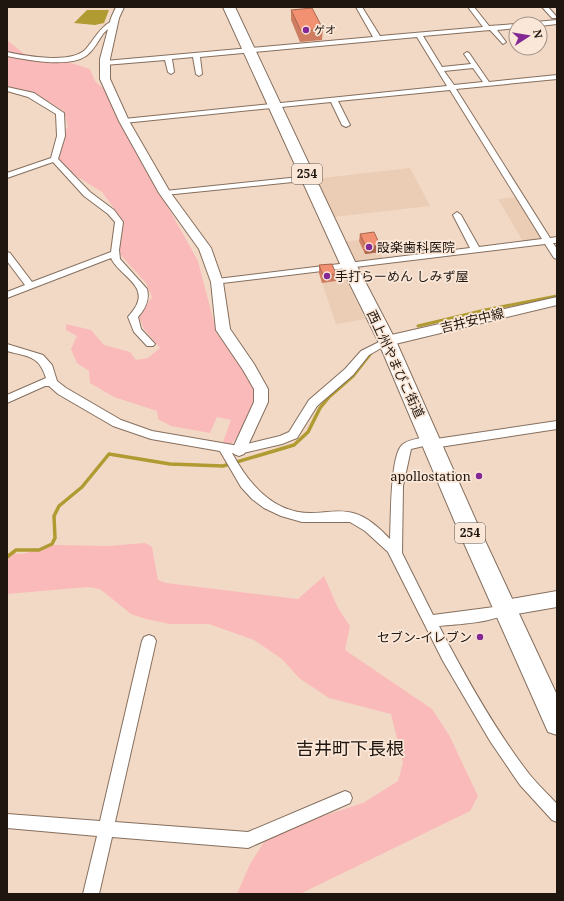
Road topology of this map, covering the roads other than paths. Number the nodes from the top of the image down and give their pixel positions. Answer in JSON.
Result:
{"nodes":[{"id":1,"x":120,"y":7,"type":"edge"},
{"id":2,"x":229,"y":7,"type":"edge"},
{"id":3,"x":359,"y":7,"type":"edge"},
{"id":4,"x":471,"y":7,"type":"edge"},
{"id":5,"x":546,"y":8,"type":"edge"},
{"id":6,"x":557,"y":8,"type":"edge"},
{"id":7,"x":556,"y":20,"type":"edge"},
{"id":8,"x":114,"y":22,"type":"junction"},
{"id":9,"x":508,"y":27,"type":"edge"},
{"id":10,"x":489,"y":28,"type":"junction"},
{"id":11,"x":418,"y":34,"type":"junction"},
{"id":12,"x":378,"y":39,"type":"junction"},
{"id":13,"x":503,"y":42,"type":"dead end"},
{"id":14,"x":249,"y":50,"type":"junction"},
{"id":15,"x":7,"y":54,"type":"edge"},
{"id":16,"x":466,"y":54,"type":"dead end"},
{"id":17,"x":196,"y":55,"type":"junction"},
{"id":18,"x":168,"y":57,"type":"junction"},
{"id":19,"x":105,"y":63,"type":"junction"},
{"id":20,"x":475,"y":66,"type":"junction"},
{"id":21,"x":439,"y":69,"type":"junction"},
{"id":22,"x":171,"y":72,"type":"dead end"},
{"id":23,"x":199,"y":74,"type":"dead end"},
{"id":24,"x":557,"y":77,"type":"edge"},
{"id":25,"x":488,"y":85,"type":"junction"},
{"id":26,"x":451,"y":88,"type":"junction"},
{"id":27,"x":7,"y":89,"type":"edge"},
{"id":28,"x":334,"y":100,"type":"junction"},
{"id":29,"x":274,"y":106,"type":"junction"},
{"id":30,"x":124,"y":121,"type":"junction"},
{"id":31,"x":346,"y":125,"type":"dead end"},
{"id":32,"x":54,"y":159,"type":"junction"},
{"id":33,"x":7,"y":176,"type":"edge"},
{"id":34,"x":309,"y":178,"type":"junction"},
{"id":35,"x":165,"y":193,"type":"junction"},
{"id":36,"x":457,"y":215,"type":"dead end"},
{"id":37,"x":552,"y":241,"type":"edge"},
{"id":38,"x":476,"y":250,"type":"junction"},
{"id":39,"x":115,"y":253,"type":"junction"},
{"id":40,"x":7,"y":255,"type":"edge"},
{"id":41,"x":557,"y":256,"type":"edge"},
{"id":42,"x":349,"y":266,"type":"junction"},
{"id":43,"x":217,"y":282,"type":"junction"},
{"id":44,"x":30,"y":285,"type":"junction"},
{"id":45,"x":7,"y":294,"type":"edge"},
{"id":46,"x":557,"y":301,"type":"edge"},
{"id":47,"x":387,"y":341,"type":"junction"},
{"id":48,"x":150,"y":344,"type":"dead end"},
{"id":49,"x":7,"y":347,"type":"edge"},
{"id":50,"x":52,"y":382,"type":"junction"},
{"id":51,"x":7,"y":399,"type":"edge"},
{"id":52,"x":557,"y":425,"type":"edge"},
{"id":53,"x":432,"y":442,"type":"junction"},
{"id":54,"x":224,"y":448,"type":"junction"},
{"id":55,"x":239,"y":450,"type":"junction"},
{"id":56,"x":396,"y":553,"type":"junction"},
{"id":57,"x":557,"y":599,"type":"edge"},
{"id":58,"x":505,"y":608,"type":"junction"},
{"id":59,"x":430,"y":621,"type":"junction"},
{"id":60,"x":149,"y":641,"type":"dead end"},
{"id":61,"x":557,"y":723,"type":"edge"},
{"id":62,"x":345,"y":798,"type":"dead end"},
{"id":63,"x":557,"y":815,"type":"edge"},
{"id":64,"x":7,"y":821,"type":"edge"},
{"id":65,"x":106,"y":829,"type":"junction"},
{"id":66,"x":91,"y":894,"type":"edge"}],
"edges":[{"from":1,"to":8,"type":"street"},
{"from":2,"to":14,"type":"highway","name":"西上州やまびこ街道","number":"254"},
{"from":3,"to":12,"type":"street"},
{"from":4,"to":10,"type":"street"},
{"from":5,"to":6,"type":"street"},
{"from":5,"to":7,"type":"street"},
{"from":8,"to":15,"type":"street"},
{"from":8,"to":19,"type":"street"},
{"from":9,"to":10,"type":"street"},
{"from":10,"to":11,"type":"street"},
{"from":10,"to":13,"type":"street"},
{"from":11,"to":12,"type":"street"},
{"from":11,"to":21,"type":"street"},
{"from":12,"to":14,"type":"street"},
{"from":14,"to":17,"type":"street"},
{"from":14,"to":29,"type":"highway","name":"西上州やまびこ街道","number":"254"},
{"from":16,"to":20,"type":"street"},
{"from":17,"to":18,"type":"street"},
{"from":17,"to":23,"type":"street"},
{"from":18,"to":19,"type":"street"},
{"from":18,"to":22,"type":"street"},
{"from":19,"to":30,"type":"street"},
{"from":20,"to":21,"type":"street"},
{"from":20,"to":25,"type":"street"},
{"from":21,"to":26,"type":"street"},
{"from":24,"to":25,"type":"street"},
{"from":25,"to":26,"type":"street"},
{"from":26,"to":28,"type":"street"},
{"from":26,"to":37,"type":"street"},
{"from":27,"to":32,"type":"street"},
{"from":28,"to":29,"type":"street"},
{"from":28,"to":31,"type":"street"},
{"from":29,"to":30,"type":"street"},
{"from":29,"to":34,"type":"highway","name":"西上州やまびこ街道","number":"254"},
{"from":30,"to":35,"type":"street"},
{"from":32,"to":33,"type":"street"},
{"from":32,"to":39,"type":"street"},
{"from":34,"to":35,"type":"street"},
{"from":34,"to":42,"type":"highway","name":"西上州やまびこ街道","number":"254"},
{"from":35,"to":43,"type":"street"},
{"from":36,"to":38,"type":"street"},
{"from":37,"to":38,"type":"street"},
{"from":37,"to":41,"type":"street"},
{"from":38,"to":42,"type":"street"},
{"from":39,"to":44,"type":"street"},
{"from":39,"to":48,"type":"street"},
{"from":40,"to":44,"type":"street"},
{"from":42,"to":43,"type":"street"},
{"from":42,"to":47,"type":"highway","name":"西上州やまびこ街道","number":"254"},
{"from":43,"to":55,"type":"street"},
{"from":44,"to":45,"type":"street"},
{"from":46,"to":47,"type":"street","name":"吉井安中線"},
{"from":47,"to":53,"type":"highway","name":"西上州やまびこ街道","number":"254"},
{"from":47,"to":55,"type":"street"},
{"from":49,"to":50,"type":"street"},
{"from":50,"to":51,"type":"street"},
{"from":50,"to":54,"type":"street"},
{"from":52,"to":53,"type":"street"},
{"from":53,"to":56,"type":"street"},
{"from":53,"to":58,"type":"highway","name":"西上州やまびこ街道","number":"254"},
{"from":54,"to":55,"type":"street"},
{"from":54,"to":56,"type":"street"},
{"from":56,"to":59,"type":"street"},
{"from":57,"to":58,"type":"street"},
{"from":58,"to":59,"type":"street"},
{"from":58,"to":61,"type":"highway","name":"西上州やまびこ街道","number":"254"},
{"from":59,"to":63,"type":"street"},
{"from":60,"to":65,"type":"street"},
{"from":62,"to":65,"type":"street"},
{"from":64,"to":65,"type":"street"},
{"from":65,"to":66,"type":"street"}]}
